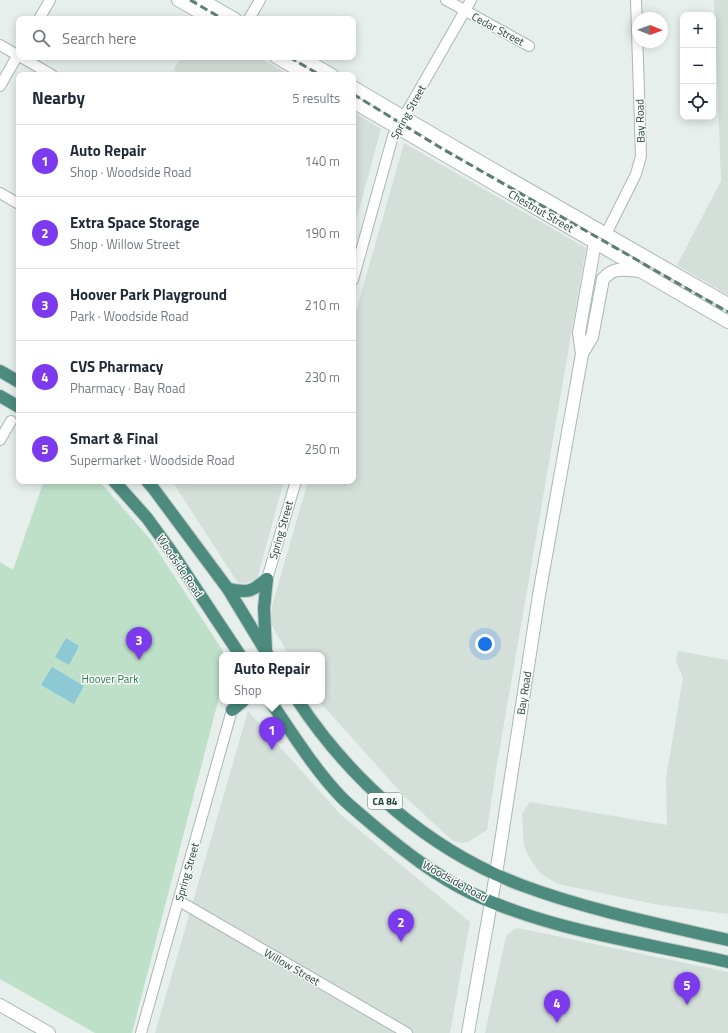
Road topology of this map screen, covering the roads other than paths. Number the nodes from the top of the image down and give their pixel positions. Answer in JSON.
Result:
{"nodes":[{"id":1,"x":50,"y":0,"type":"edge"},
{"id":2,"x":178,"y":0,"type":"edge"},
{"id":3,"x":202,"y":0,"type":"edge"},
{"id":4,"x":260,"y":0,"type":"edge"},
{"id":5,"x":446,"y":0,"type":"edge"},
{"id":6,"x":472,"y":0,"type":"edge"},
{"id":7,"x":636,"y":0,"type":"edge"},
{"id":8,"x":465,"y":11,"type":"junction"},
{"id":9,"x":41,"y":16,"type":"edge"},
{"id":10,"x":206,"y":16,"type":"edge"},
{"id":11,"x":230,"y":16,"type":"edge"},
{"id":12,"x":251,"y":16,"type":"edge"},
{"id":13,"x":0,"y":45,"type":"edge"},
{"id":14,"x":529,"y":46,"type":"dead end"},
{"id":15,"x":16,"y":53,"type":"edge"},
{"id":16,"x":16,"y":60,"type":"edge"},
{"id":17,"x":27,"y":60,"type":"edge"},
{"id":18,"x":281,"y":60,"type":"edge"},
{"id":19,"x":306,"y":60,"type":"edge"},
{"id":20,"x":47,"y":72,"type":"edge"},
{"id":21,"x":302,"y":72,"type":"edge"},
{"id":22,"x":327,"y":72,"type":"edge"},
{"id":23,"x":0,"y":86,"type":"edge"},
{"id":24,"x":356,"y":89,"type":"edge"},
{"id":25,"x":356,"y":104,"type":"edge"},
{"id":26,"x":404,"y":117,"type":"junction"},
{"id":27,"x":398,"y":128,"type":"junction"},
{"id":28,"x":0,"y":193,"type":"edge"},
{"id":29,"x":16,"y":202,"type":"edge"},
{"id":30,"x":606,"y":234,"type":"junction"},
{"id":31,"x":595,"y":242,"type":"junction"},
{"id":32,"x":356,"y":269,"type":"edge"},
{"id":33,"x":640,"y":272,"type":"junction"},
{"id":34,"x":728,"y":304,"type":"edge"},
{"id":35,"x":728,"y":322,"type":"edge"},
{"id":36,"x":582,"y":354,"type":"junction"},
{"id":37,"x":0,"y":371,"type":"edge"},
{"id":38,"x":16,"y":380,"type":"edge"},
{"id":39,"x":0,"y":396,"type":"edge"},
{"id":40,"x":16,"y":405,"type":"edge"},
{"id":41,"x":11,"y":421,"type":"dead end"},
{"id":42,"x":0,"y":440,"type":"edge"},
{"id":43,"x":117,"y":484,"type":"edge"},
{"id":44,"x":150,"y":484,"type":"edge"},
{"id":45,"x":295,"y":484,"type":"edge"},
{"id":46,"x":267,"y":580,"type":"junction"},
{"id":47,"x":228,"y":589,"type":"junction"},
{"id":48,"x":238,"y":652,"type":"edge"},
{"id":49,"x":266,"y":652,"type":"edge"},
{"id":50,"x":267,"y":652,"type":"edge"},
{"id":51,"x":272,"y":704,"type":"edge"},
{"id":52,"x":300,"y":704,"type":"edge"},
{"id":53,"x":233,"y":705,"type":"edge"},
{"id":54,"x":496,"y":874,"type":"junction"},
{"id":55,"x":179,"y":901,"type":"junction"},
{"id":56,"x":491,"y":901,"type":"junction"},
{"id":57,"x":728,"y":940,"type":"edge"},
{"id":58,"x":728,"y":962,"type":"edge"},
{"id":59,"x":0,"y":1004,"type":"edge"},
{"id":60,"x":49,"y":1033,"type":"edge"},
{"id":61,"x":141,"y":1033,"type":"edge"},
{"id":62,"x":407,"y":1033,"type":"edge"},
{"id":63,"x":468,"y":1033,"type":"edge"}],
"edges":[{"from":1,"to":9,"type":"street"},
{"from":2,"to":10,"type":"street"},
{"from":3,"to":11,"type":"street"},
{"from":4,"to":12,"type":"street"},
{"from":5,"to":8,"type":"street","name":"Cedar Street"},
{"from":6,"to":8,"type":"street","name":"Spring Street"},
{"from":7,"to":30,"type":"street","name":"Bay Road"},
{"from":8,"to":14,"type":"street","name":"Cedar Street"},
{"from":8,"to":26,"type":"street","name":"Spring Street"},
{"from":13,"to":15,"type":"street"},
{"from":16,"to":23,"type":"street"},
{"from":17,"to":20,"type":"street"},
{"from":18,"to":21,"type":"street"},
{"from":19,"to":22,"type":"street"},
{"from":24,"to":26,"type":"street","name":"Chestnut Street"},
{"from":25,"to":27,"type":"street","name":"Chestnut Street"},
{"from":26,"to":27,"type":"street","name":"Spring Street"},
{"from":26,"to":30,"type":"street","name":"Chestnut Street"},
{"from":27,"to":31,"type":"street","name":"Chestnut Street"},
{"from":27,"to":32,"type":"street","name":"Spring Street"},
{"from":28,"to":29,"type":"street"},
{"from":30,"to":34,"type":"street","name":"Chestnut Street"},
{"from":31,"to":33,"type":"street","name":"Chestnut Street"},
{"from":31,"to":36,"type":"street","name":"Bay Road"},
{"from":33,"to":35,"type":"street","name":"Chestnut Street"},
{"from":33,"to":36,"type":"street","name":"Bay Road"},
{"from":36,"to":54,"type":"street","name":"Bay Road"},
{"from":37,"to":38,"type":"highway"},
{"from":39,"to":40,"type":"highway"},
{"from":41,"to":42,"type":"street"},
{"from":43,"to":48,"type":"highway","name":"Woodside Road"},
{"from":44,"to":47,"type":"highway"},
{"from":45,"to":46,"type":"street","name":"Spring Street"},
{"from":46,"to":47,"type":"highway"},
{"from":46,"to":50,"type":"highway"},
{"from":47,"to":49,"type":"highway"},
{"from":51,"to":56,"type":"highway","name":"Woodside Road","number":"CA 84"},
{"from":52,"to":54,"type":"highway","number":"CA 84"},
{"from":53,"to":55,"type":"street","name":"Spring Street"},
{"from":54,"to":56,"type":"street","name":"Bay Road"},
{"from":54,"to":57,"type":"highway","number":"CA 84"},
{"from":55,"to":61,"type":"street","name":"Spring Street"},
{"from":55,"to":62,"type":"street","name":"Willow Street"},
{"from":56,"to":58,"type":"highway","name":"Woodside Road","number":"CA 84"},
{"from":56,"to":63,"type":"street","name":"Bay Road"},
{"from":59,"to":60,"type":"street"}]}
